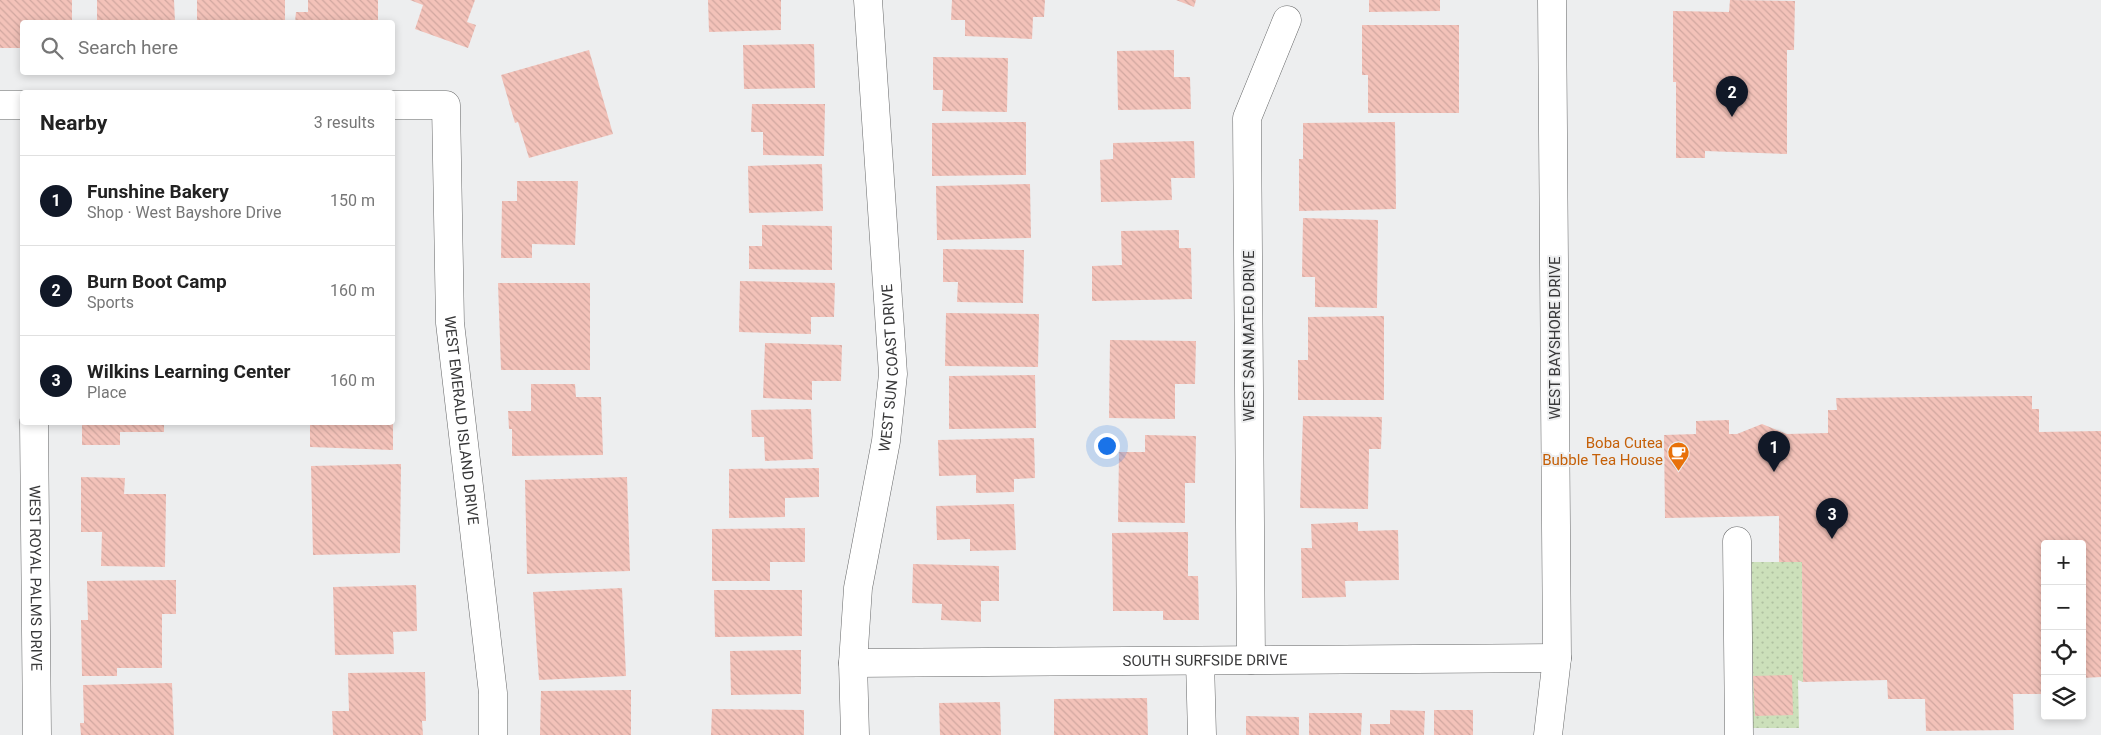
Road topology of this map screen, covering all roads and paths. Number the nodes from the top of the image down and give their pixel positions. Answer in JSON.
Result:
{"nodes":[{"id":1,"x":868,"y":0,"type":"edge"},
{"id":2,"x":1552,"y":0,"type":"edge"},
{"id":3,"x":1287,"y":20,"type":"dead end"},
{"id":4,"x":0,"y":105,"type":"edge"},
{"id":5,"x":20,"y":105,"type":"edge"},
{"id":6,"x":395,"y":105,"type":"edge"},
{"id":7,"x":34,"y":425,"type":"edge"},
{"id":8,"x":1738,"y":541,"type":"dead end"},
{"id":9,"x":1557,"y":658,"type":"junction"},
{"id":10,"x":1251,"y":660,"type":"junction"},
{"id":11,"x":1200,"y":661,"type":"junction"},
{"id":12,"x":853,"y":663,"type":"junction"},
{"id":13,"x":37,"y":735,"type":"edge"},
{"id":14,"x":493,"y":735,"type":"edge"},
{"id":15,"x":854,"y":735,"type":"edge"},
{"id":16,"x":1202,"y":735,"type":"edge"},
{"id":17,"x":1548,"y":735,"type":"edge"},
{"id":18,"x":1739,"y":735,"type":"edge"}],
"edges":[{"from":1,"to":12,"type":"street","name":"WEST SUN COAST DRIVE"},
{"from":2,"to":9,"type":"street","name":"WEST BAYSHORE DRIVE"},
{"from":3,"to":10,"type":"street","name":"WEST SAN MATEO DRIVE"},
{"from":4,"to":5,"type":"street"},
{"from":6,"to":14,"type":"street","name":"WEST EMERALD ISLAND DRIVE"},
{"from":7,"to":13,"type":"street","name":"WEST ROYAL PALMS DRIVE"},
{"from":8,"to":18,"type":"street"},
{"from":9,"to":10,"type":"street","name":"SOUTH SURFSIDE DRIVE"},
{"from":9,"to":17,"type":"street","name":"WEST BAYSHORE DRIVE"},
{"from":10,"to":11,"type":"street","name":"SOUTH SURFSIDE DRIVE"},
{"from":11,"to":12,"type":"street","name":"SOUTH SURFSIDE DRIVE"},
{"from":11,"to":16,"type":"street"},
{"from":12,"to":15,"type":"street","name":"WEST SUN COAST DRIVE"}]}
